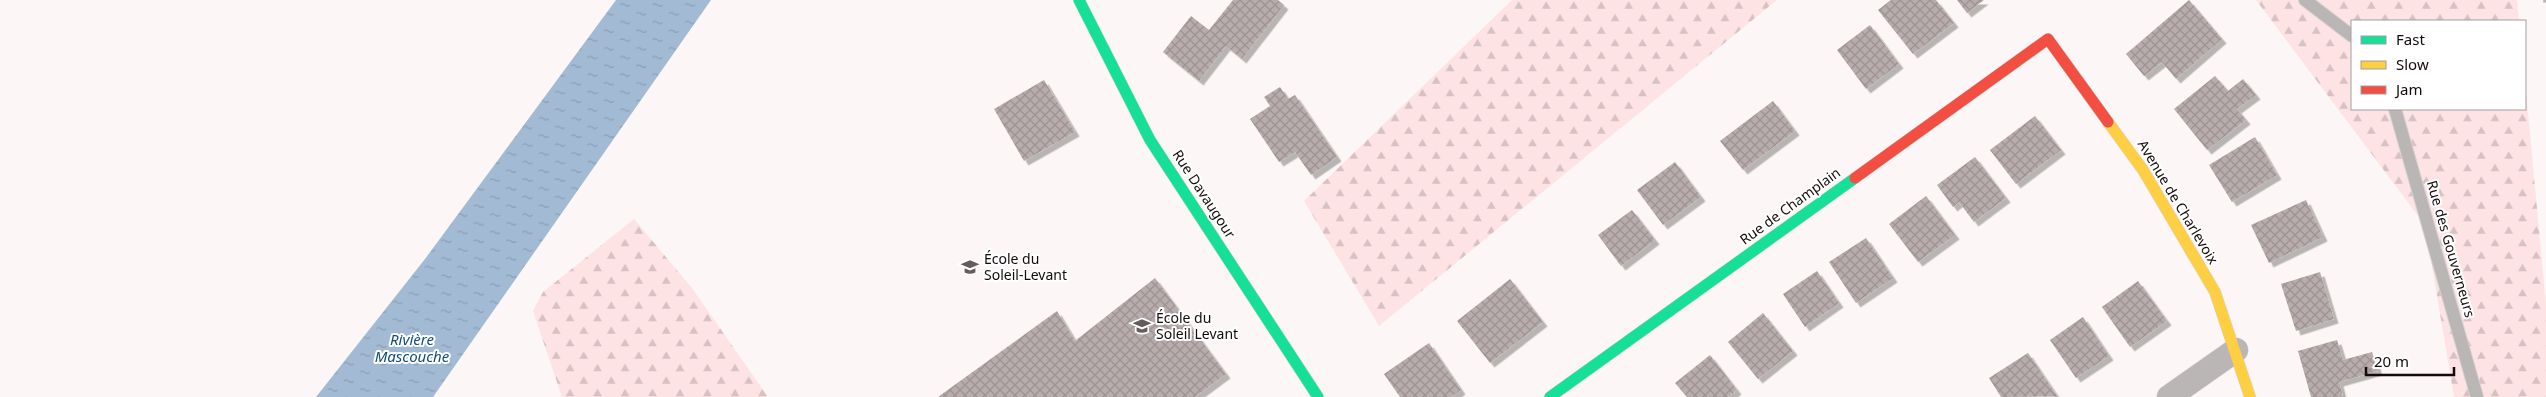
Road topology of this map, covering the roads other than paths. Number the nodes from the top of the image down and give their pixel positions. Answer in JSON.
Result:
{"nodes":[{"id":1,"x":1079,"y":0,"type":"edge"},
{"id":2,"x":2305,"y":0,"type":"edge"},
{"id":3,"x":2351,"y":35,"type":"edge"},
{"id":4,"x":2048,"y":39,"type":"joint"},
{"id":5,"x":2395,"y":110,"type":"edge"},
{"id":6,"x":2236,"y":350,"type":"junction"},
{"id":7,"x":1318,"y":397,"type":"edge"},
{"id":8,"x":1550,"y":397,"type":"edge"},
{"id":9,"x":2169,"y":397,"type":"edge"},
{"id":10,"x":2250,"y":397,"type":"edge"},
{"id":11,"x":2477,"y":397,"type":"edge"}],
"edges":[{"from":1,"to":7,"type":"street","name":"Rue Davaugour"},
{"from":2,"to":3,"type":"lane"},
{"from":4,"to":6,"type":"street","name":"Avenue de Charlevoix"},
{"from":4,"to":8,"type":"street","name":"Rue de Champlain"},
{"from":5,"to":11,"type":"lane","name":"Rue des Gouverneurs"},
{"from":6,"to":9,"type":"street"},
{"from":6,"to":10,"type":"street","name":"Avenue de Charlevoix"}]}
